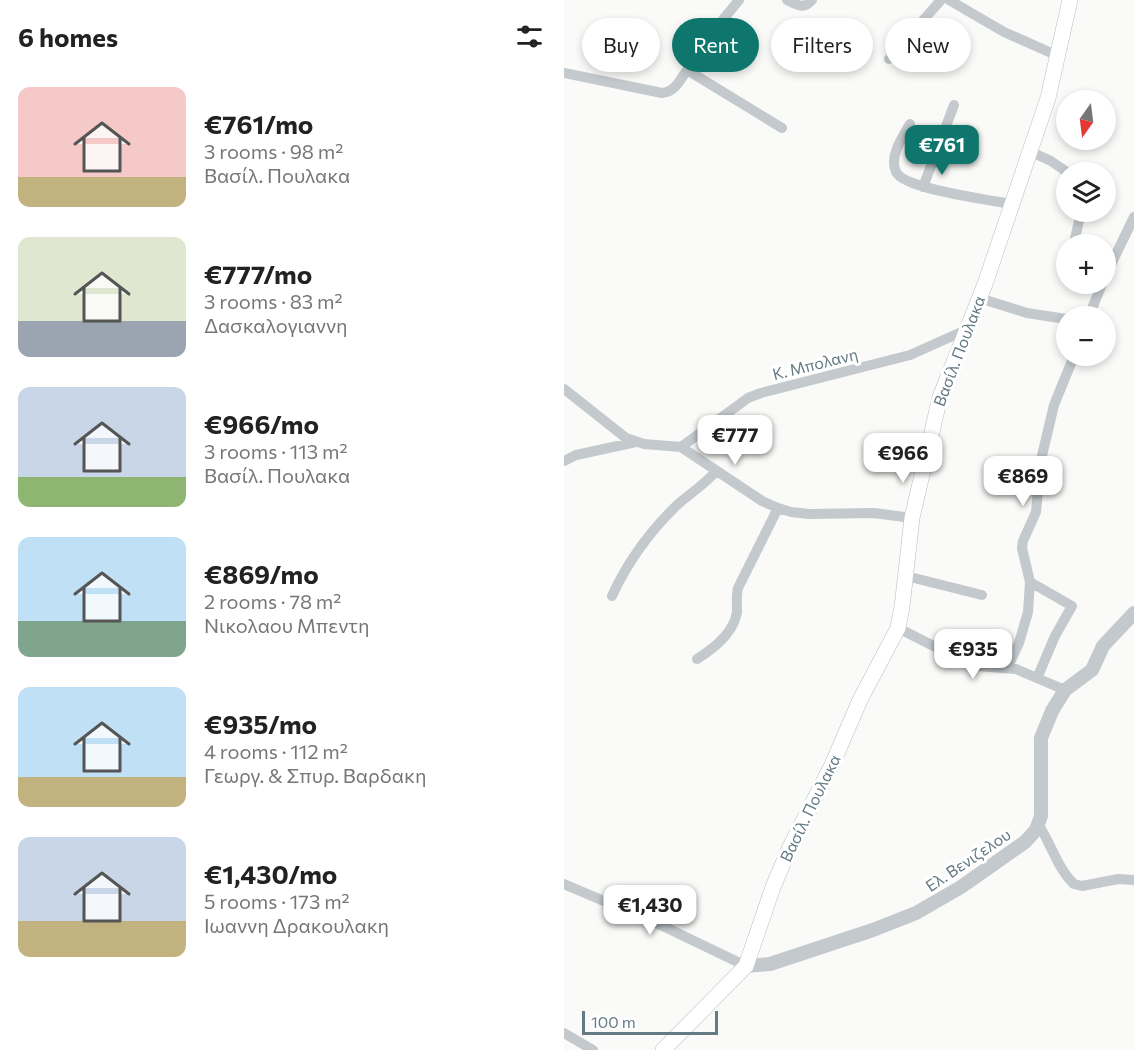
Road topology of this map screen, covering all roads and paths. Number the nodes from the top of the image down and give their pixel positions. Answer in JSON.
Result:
{"nodes":[{"id":1,"x":739,"y":0,"type":"edge"},
{"id":2,"x":788,"y":0,"type":"edge"},
{"id":3,"x":813,"y":0,"type":"edge"},
{"id":4,"x":941,"y":0,"type":"edge"},
{"id":5,"x":949,"y":0,"type":"edge"},
{"id":6,"x":1070,"y":0,"type":"edge"},
{"id":7,"x":725,"y":18,"type":"edge"},
{"id":8,"x":925,"y":18,"type":"edge"},
{"id":9,"x":1058,"y":56,"type":"junction"},
{"id":10,"x":686,"y":72,"type":"edge"},
{"id":11,"x":690,"y":72,"type":"edge"},
{"id":12,"x":564,"y":73,"type":"edge"},
{"id":13,"x":954,"y":105,"type":"dead end"},
{"id":14,"x":910,"y":124,"type":"dead end"},
{"id":15,"x":782,"y":129,"type":"dead end"},
{"id":16,"x":1029,"y":151,"type":"junction"},
{"id":17,"x":1056,"y":164,"type":"edge"},
{"id":18,"x":923,"y":188,"type":"junction"},
{"id":19,"x":1011,"y":204,"type":"junction"},
{"id":20,"x":1134,"y":217,"type":"edge"},
{"id":21,"x":1116,"y":254,"type":"edge"},
{"id":22,"x":979,"y":298,"type":"junction"},
{"id":23,"x":1056,"y":317,"type":"edge"},
{"id":24,"x":966,"y":330,"type":"junction"},
{"id":25,"x":1070,"y":366,"type":"edge"},
{"id":26,"x":564,"y":390,"type":"edge"},
{"id":27,"x":636,"y":441,"type":"junction"},
{"id":28,"x":681,"y":447,"type":"junction"},
{"id":29,"x":564,"y":461,"type":"edge"},
{"id":30,"x":716,"y":471,"type":"junction"},
{"id":31,"x":778,"y":508,"type":"junction"},
{"id":32,"x":912,"y":518,"type":"junction"},
{"id":33,"x":906,"y":576,"type":"junction"},
{"id":34,"x":1030,"y":582,"type":"junction"},
{"id":35,"x":982,"y":595,"type":"dead end"},
{"id":36,"x":612,"y":596,"type":"dead end"},
{"id":37,"x":1134,"y":614,"type":"edge"},
{"id":38,"x":898,"y":628,"type":"junction"},
{"id":39,"x":697,"y":659,"type":"dead end"},
{"id":40,"x":1007,"y":668,"type":"junction"},
{"id":41,"x":1038,"y":676,"type":"junction"},
{"id":42,"x":1065,"y":690,"type":"junction"},
{"id":43,"x":1038,"y":824,"type":"junction"},
{"id":44,"x":1134,"y":880,"type":"edge"},
{"id":45,"x":564,"y":884,"type":"edge"},
{"id":46,"x":746,"y":966,"type":"junction"},
{"id":47,"x":564,"y":1033,"type":"edge"},
{"id":48,"x":593,"y":1050,"type":"edge"},
{"id":49,"x":663,"y":1050,"type":"edge"}],
"edges":[{"from":1,"to":7,"type":"street"},
{"from":2,"to":3,"type":"street"},
{"from":4,"to":8,"type":"street"},
{"from":5,"to":9,"type":"street"},
{"from":6,"to":9,"type":"main road","name":"Βασίλ. Πουλακα"},
{"from":9,"to":16,"type":"main road","name":"Βασίλ. Πουλακα"},
{"from":10,"to":12,"type":"street"},
{"from":11,"to":15,"type":"street"},
{"from":13,"to":18,"type":"street"},
{"from":14,"to":18,"type":"street"},
{"from":16,"to":17,"type":"street"},
{"from":16,"to":19,"type":"main road","name":"Βασίλ. Πουλακα"},
{"from":18,"to":19,"type":"street"},
{"from":19,"to":22,"type":"main road","name":"Βασίλ. Πουλακα"},
{"from":20,"to":21,"type":"street"},
{"from":22,"to":23,"type":"street"},
{"from":22,"to":24,"type":"main road","name":"Βασίλ. Πουλακα"},
{"from":24,"to":28,"type":"street","name":"Κ. Μπολανη"},
{"from":24,"to":32,"type":"main road","name":"Βασίλ. Πουλακα"},
{"from":25,"to":34,"type":"street"},
{"from":26,"to":27,"type":"street"},
{"from":27,"to":28,"type":"street"},
{"from":27,"to":29,"type":"street"},
{"from":28,"to":30,"type":"street"},
{"from":30,"to":31,"type":"street"},
{"from":30,"to":36,"type":"street"},
{"from":31,"to":32,"type":"street"},
{"from":31,"to":39,"type":"street"},
{"from":32,"to":33,"type":"main road","name":"Βασίλ. Πουλακα"},
{"from":33,"to":35,"type":"street"},
{"from":33,"to":38,"type":"main road","name":"Βασίλ. Πουλακα"},
{"from":34,"to":40,"type":"street"},
{"from":34,"to":41,"type":"street"},
{"from":37,"to":42,"type":"street"},
{"from":38,"to":40,"type":"street"},
{"from":38,"to":46,"type":"main road","name":"Βασίλ. Πουλακα"},
{"from":40,"to":41,"type":"street"},
{"from":41,"to":42,"type":"street"},
{"from":42,"to":43,"type":"street"},
{"from":43,"to":44,"type":"street"},
{"from":43,"to":46,"type":"street","name":"Ελ. Βενιζελου"},
{"from":45,"to":46,"type":"street"},
{"from":46,"to":49,"type":"main road"},
{"from":47,"to":48,"type":"street"}]}
